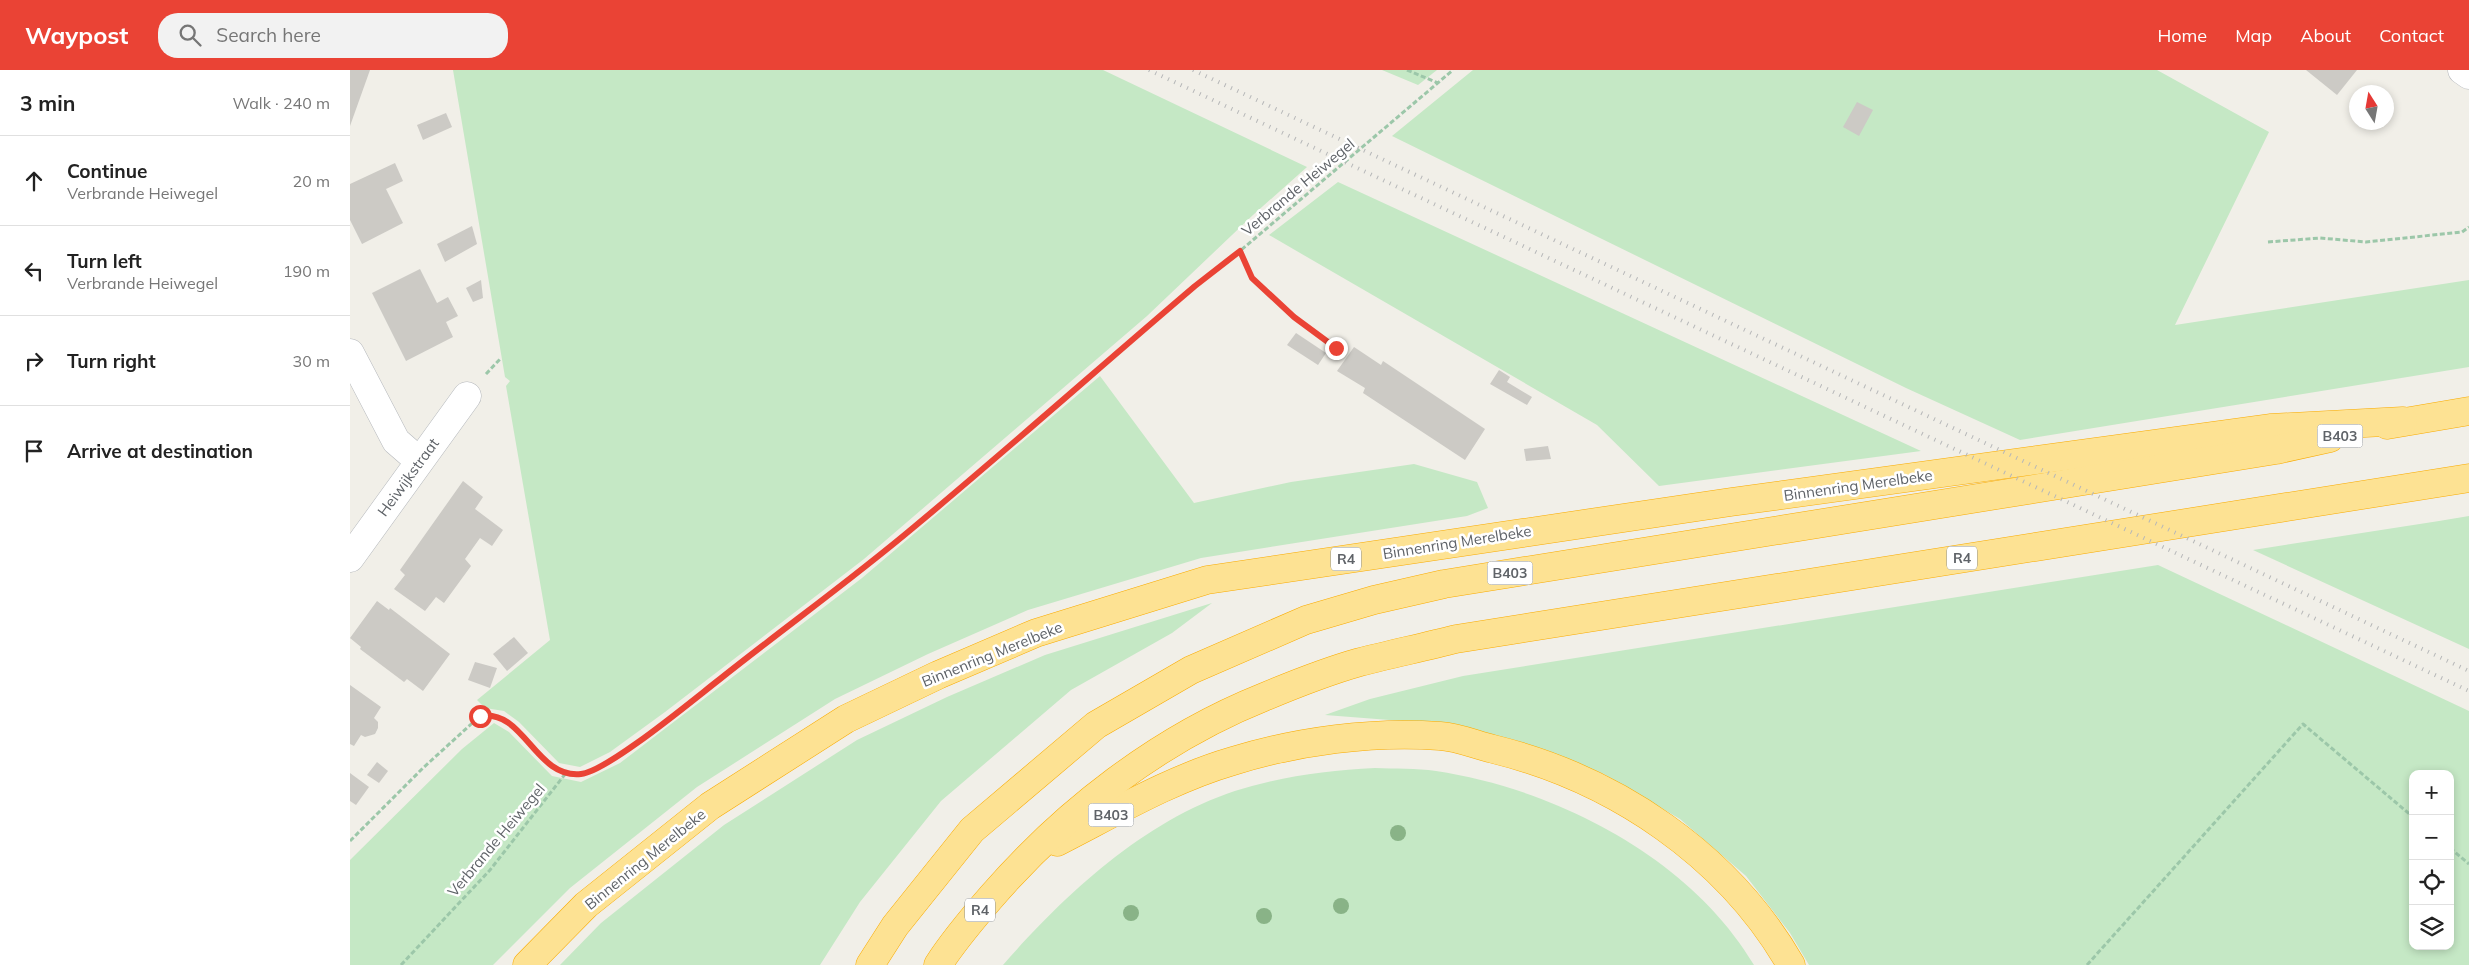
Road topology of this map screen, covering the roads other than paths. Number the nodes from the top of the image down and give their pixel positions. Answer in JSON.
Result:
{"nodes":[{"id":1,"x":2462,"y":70,"type":"edge"},
{"id":2,"x":2469,"y":75,"type":"edge"},
{"id":3,"x":350,"y":353,"type":"edge"},
{"id":4,"x":467,"y":396,"type":"dead end"},
{"id":5,"x":2469,"y":411,"type":"edge"},
{"id":6,"x":2403,"y":421,"type":"junction"},
{"id":7,"x":420,"y":461,"type":"junction"},
{"id":8,"x":2469,"y":478,"type":"edge"},
{"id":9,"x":350,"y":558,"type":"edge"},
{"id":10,"x":1026,"y":857,"type":"junction"},
{"id":11,"x":526,"y":965,"type":"edge"},
{"id":12,"x":870,"y":965,"type":"edge"},
{"id":13,"x":938,"y":965,"type":"edge"},
{"id":14,"x":1791,"y":965,"type":"edge"}],
"edges":[{"from":1,"to":2,"type":"street"},
{"from":3,"to":7,"type":"street"},
{"from":4,"to":7,"type":"street","name":"Heiwijkstraat"},
{"from":5,"to":6,"type":"highway","number":"R4"},
{"from":6,"to":11,"type":"highway","name":"Binnenring Merelbeke","number":"R4"},
{"from":6,"to":12,"type":"highway","number":"B403"},
{"from":7,"to":9,"type":"street","name":"Heiwijkstraat"},
{"from":8,"to":10,"type":"highway","number":"R4"},
{"from":10,"to":13,"type":"highway","number":"R4"},
{"from":10,"to":14,"type":"highway","number":"B403"}]}
